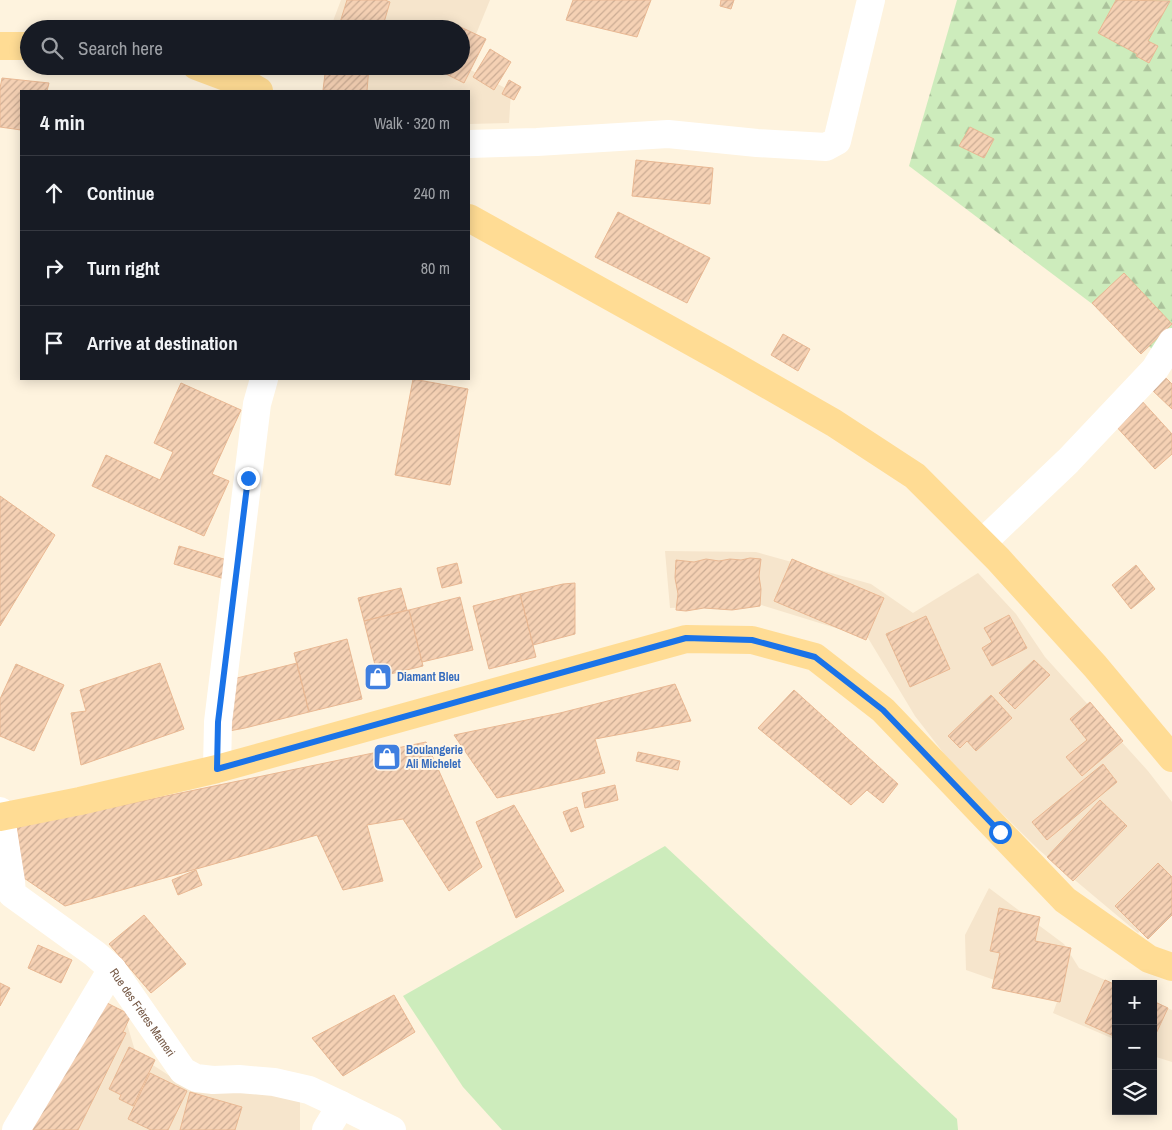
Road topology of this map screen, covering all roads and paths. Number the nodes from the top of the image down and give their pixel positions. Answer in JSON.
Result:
{"nodes":[{"id":1,"x":871,"y":0,"type":"edge"},
{"id":2,"x":0,"y":46,"type":"edge"},
{"id":3,"x":20,"y":46,"type":"edge"},
{"id":4,"x":220,"y":75,"type":"edge"},
{"id":5,"x":257,"y":90,"type":"edge"},
{"id":6,"x":470,"y":144,"type":"edge"},
{"id":7,"x":470,"y":219,"type":"edge"},
{"id":8,"x":1172,"y":342,"type":"edge"},
{"id":9,"x":264,"y":380,"type":"edge"},
{"id":10,"x":982,"y":543,"type":"junction"},
{"id":11,"x":1172,"y":758,"type":"edge"},
{"id":12,"x":217,"y":769,"type":"junction"},
{"id":13,"x":0,"y":815,"type":"edge"},
{"id":14,"x":6,"y":903,"type":"edge"},
{"id":15,"x":1172,"y":967,"type":"edge"},
{"id":16,"x":112,"y":969,"type":"junction"},
{"id":17,"x":341,"y":1106,"type":"junction"},
{"id":18,"x":16,"y":1130,"type":"edge"},
{"id":19,"x":326,"y":1130,"type":"edge"},
{"id":20,"x":392,"y":1130,"type":"edge"}],
"edges":[{"from":1,"to":6,"type":"street"},
{"from":2,"to":3,"type":"main road"},
{"from":4,"to":5,"type":"main road"},
{"from":7,"to":10,"type":"main road"},
{"from":8,"to":10,"type":"street"},
{"from":9,"to":12,"type":"street"},
{"from":10,"to":11,"type":"main road"},
{"from":12,"to":13,"type":"main road"},
{"from":12,"to":15,"type":"main road"},
{"from":13,"to":14,"type":"street","name":"Rue des Frères Mameri"},
{"from":14,"to":16,"type":"street","name":"Rue des Frères Mameri"},
{"from":16,"to":17,"type":"street","name":"Rue des Frères Mameri"},
{"from":16,"to":18,"type":"street"},
{"from":17,"to":19,"type":"street"},
{"from":17,"to":20,"type":"street","name":"Rue des Frères Mameri"}]}
